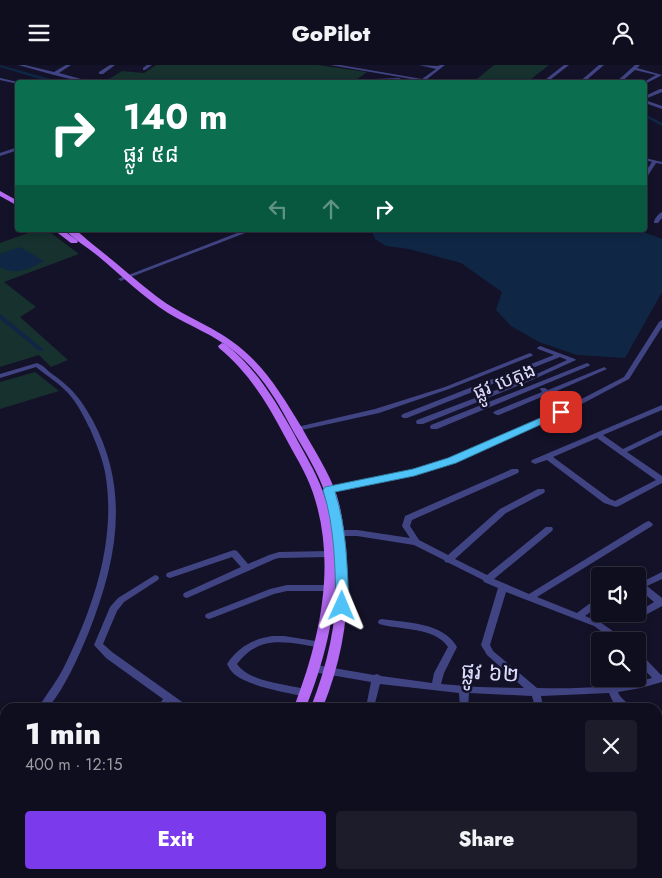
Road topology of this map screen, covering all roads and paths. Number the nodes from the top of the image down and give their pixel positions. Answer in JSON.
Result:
{"nodes":[{"id":1,"x":20,"y":65,"type":"edge"},
{"id":2,"x":40,"y":65,"type":"edge"},
{"id":3,"x":69,"y":65,"type":"edge"},
{"id":4,"x":113,"y":65,"type":"edge"},
{"id":5,"x":150,"y":65,"type":"edge"},
{"id":6,"x":334,"y":65,"type":"edge"},
{"id":7,"x":370,"y":65,"type":"edge"},
{"id":8,"x":421,"y":65,"type":"edge"},
{"id":9,"x":567,"y":65,"type":"edge"},
{"id":10,"x":602,"y":65,"type":"edge"},
{"id":11,"x":441,"y":66,"type":"edge"},
{"id":12,"x":636,"y":67,"type":"edge"},
{"id":13,"x":658,"y":67,"type":"dead end"},
{"id":14,"x":34,"y":68,"type":"junction"},
{"id":15,"x":144,"y":69,"type":"dead end"},
{"id":16,"x":364,"y":70,"type":"junction"},
{"id":17,"x":648,"y":72,"type":"junction"},
{"id":18,"x":101,"y":73,"type":"dead end"},
{"id":19,"x":54,"y":74,"type":"junction"},
{"id":20,"x":661,"y":75,"type":"edge"},
{"id":21,"x":403,"y":77,"type":"junction"},
{"id":22,"x":0,"y":79,"type":"edge"},
{"id":23,"x":81,"y":80,"type":"edge"},
{"id":24,"x":373,"y":80,"type":"edge"},
{"id":25,"x":395,"y":80,"type":"edge"},
{"id":26,"x":395,"y":80,"type":"edge"},
{"id":27,"x":423,"y":80,"type":"joint"},
{"id":28,"x":547,"y":80,"type":"edge"},
{"id":29,"x":584,"y":80,"type":"edge"},
{"id":30,"x":621,"y":80,"type":"edge"},
{"id":31,"x":15,"y":82,"type":"edge"},
{"id":32,"x":647,"y":82,"type":"edge"},
{"id":33,"x":662,"y":90,"type":"edge"},
{"id":34,"x":647,"y":98,"type":"edge"},
{"id":35,"x":647,"y":100,"type":"edge"},
{"id":36,"x":662,"y":108,"type":"edge"},
{"id":37,"x":15,"y":149,"type":"edge"},
{"id":38,"x":0,"y":155,"type":"edge"},
{"id":39,"x":647,"y":159,"type":"edge"},
{"id":40,"x":655,"y":161,"type":"junction"},
{"id":41,"x":662,"y":163,"type":"edge"},
{"id":42,"x":647,"y":172,"type":"edge"},
{"id":43,"x":0,"y":187,"type":"edge"},
{"id":44,"x":0,"y":193,"type":"edge"},
{"id":45,"x":15,"y":195,"type":"edge"},
{"id":46,"x":15,"y":202,"type":"edge"},
{"id":47,"x":662,"y":214,"type":"edge"},
{"id":48,"x":656,"y":222,"type":"dead end"},
{"id":49,"x":61,"y":232,"type":"edge"},
{"id":50,"x":74,"y":232,"type":"edge"},
{"id":51,"x":241,"y":232,"type":"edge"},
{"id":52,"x":125,"y":278,"type":"junction"},
{"id":53,"x":662,"y":322,"type":"edge"},
{"id":54,"x":540,"y":348,"type":"dead end"},
{"id":55,"x":530,"y":355,"type":"dead end"},
{"id":56,"x":560,"y":355,"type":"junction"},
{"id":57,"x":510,"y":363,"type":"junction"},
{"id":58,"x":587,"y":365,"type":"dead end"},
{"id":59,"x":604,"y":369,"type":"dead end"},
{"id":60,"x":520,"y":371,"type":"junction"},
{"id":61,"x":0,"y":376,"type":"edge"},
{"id":62,"x":530,"y":379,"type":"junction"},
{"id":63,"x":537,"y":385,"type":"junction"},
{"id":64,"x":546,"y":392,"type":"junction"},
{"id":65,"x":662,"y":407,"type":"edge"},
{"id":66,"x":566,"y":409,"type":"junction"},
{"id":67,"x":445,"y":413,"type":"junction"},
{"id":68,"x":497,"y":413,"type":"dead end"},
{"id":69,"x":404,"y":416,"type":"dead end"},
{"id":70,"x":452,"y":419,"type":"junction"},
{"id":71,"x":420,"y":422,"type":"dead end"},
{"id":72,"x":434,"y":427,"type":"dead end"},
{"id":73,"x":297,"y":429,"type":"junction"},
{"id":74,"x":662,"y":432,"type":"edge"},
{"id":75,"x":598,"y":435,"type":"junction"},
{"id":76,"x":622,"y":452,"type":"junction"},
{"id":77,"x":548,"y":457,"type":"junction"},
{"id":78,"x":535,"y":462,"type":"dead end"},
{"id":79,"x":515,"y":471,"type":"dead end"},
{"id":80,"x":662,"y":480,"type":"edge"},
{"id":81,"x":329,"y":490,"type":"junction"},
{"id":82,"x":541,"y":491,"type":"dead end"},
{"id":83,"x":650,"y":524,"type":"dead end"},
{"id":84,"x":549,"y":529,"type":"dead end"},
{"id":85,"x":339,"y":533,"type":"junction"},
{"id":86,"x":416,"y":542,"type":"junction"},
{"id":87,"x":329,"y":554,"type":"junction"},
{"id":88,"x":448,"y":560,"type":"junction"},
{"id":89,"x":247,"y":569,"type":"junction"},
{"id":90,"x":170,"y":575,"type":"dead end"},
{"id":91,"x":662,"y":575,"type":"edge"},
{"id":92,"x":155,"y":579,"type":"dead end"},
{"id":93,"x":487,"y":580,"type":"junction"},
{"id":94,"x":646,"y":583,"type":"edge"},
{"id":95,"x":502,"y":587,"type":"junction"},
{"id":96,"x":329,"y":588,"type":"junction"},
{"id":97,"x":646,"y":591,"type":"edge"},
{"id":98,"x":187,"y":595,"type":"dead end"},
{"id":99,"x":529,"y":598,"type":"junction"},
{"id":100,"x":662,"y":602,"type":"edge"},
{"id":101,"x":591,"y":607,"type":"edge"},
{"id":102,"x":646,"y":611,"type":"edge"},
{"id":103,"x":208,"y":616,"type":"dead end"},
{"id":104,"x":579,"y":616,"type":"junction"},
{"id":105,"x":382,"y":623,"type":"dead end"},
{"id":106,"x":609,"y":632,"type":"edge"},
{"id":107,"x":322,"y":645,"type":"junction"},
{"id":108,"x":646,"y":665,"type":"edge"},
{"id":109,"x":316,"y":669,"type":"junction"},
{"id":110,"x":331,"y":671,"type":"junction"},
{"id":111,"x":377,"y":678,"type":"junction"},
{"id":112,"x":661,"y":679,"type":"edge"},
{"id":113,"x":436,"y":686,"type":"junction"},
{"id":114,"x":612,"y":689,"type":"junction"},
{"id":115,"x":464,"y":690,"type":"junction"},
{"id":116,"x":306,"y":693,"type":"junction"},
{"id":117,"x":536,"y":693,"type":"junction"},
{"id":118,"x":170,"y":699,"type":"junction"},
{"id":119,"x":46,"y":703,"type":"edge"},
{"id":120,"x":166,"y":703,"type":"edge"},
{"id":121,"x":176,"y":703,"type":"edge"},
{"id":122,"x":302,"y":703,"type":"edge"},
{"id":123,"x":319,"y":703,"type":"edge"},
{"id":124,"x":371,"y":703,"type":"edge"},
{"id":125,"x":464,"y":703,"type":"edge"},
{"id":126,"x":538,"y":703,"type":"edge"},
{"id":127,"x":620,"y":703,"type":"edge"}],
"edges":[{"from":1,"to":14,"type":"street"},
{"from":2,"to":14,"type":"street"},
{"from":3,"to":19,"type":"street"},
{"from":4,"to":18,"type":"street"},
{"from":5,"to":15,"type":"street"},
{"from":6,"to":16,"type":"street"},
{"from":7,"to":16,"type":"street"},
{"from":8,"to":11,"type":"street"},
{"from":9,"to":28,"type":"street"},
{"from":10,"to":29,"type":"street"},
{"from":11,"to":27,"type":"street"},
{"from":12,"to":17,"type":"street"},
{"from":12,"to":30,"type":"street"},
{"from":13,"to":17,"type":"street"},
{"from":14,"to":19,"type":"street"},
{"from":16,"to":21,"type":"street"},
{"from":17,"to":20,"type":"street"},
{"from":19,"to":23,"type":"street"},
{"from":20,"to":32,"type":"street"},
{"from":21,"to":25,"type":"street"},
{"from":21,"to":27,"type":"street"},
{"from":22,"to":31,"type":"street"},
{"from":24,"to":26,"type":"street"},
{"from":33,"to":34,"type":"street"},
{"from":35,"to":36,"type":"street"},
{"from":37,"to":38,"type":"street"},
{"from":39,"to":40,"type":"street"},
{"from":40,"to":41,"type":"street"},
{"from":40,"to":42,"type":"street"},
{"from":43,"to":45,"type":"main road"},
{"from":44,"to":46,"type":"main road"},
{"from":47,"to":48,"type":"street"},
{"from":49,"to":52,"type":"main road"},
{"from":50,"to":52,"type":"main road"},
{"from":51,"to":52,"type":"street"},
{"from":52,"to":73,"type":"main road"},
{"from":52,"to":87,"type":"main road"},
{"from":53,"to":66,"type":"street"},
{"from":54,"to":56,"type":"street"},
{"from":55,"to":57,"type":"street"},
{"from":56,"to":60,"type":"street"},
{"from":56,"to":62,"type":"street"},
{"from":57,"to":60,"type":"street"},
{"from":57,"to":73,"type":"street"},
{"from":58,"to":63,"type":"street","name":"ផ្លូវ បេតុង"},
{"from":59,"to":64,"type":"street"},
{"from":60,"to":62,"type":"street"},
{"from":60,"to":69,"type":"street"},
{"from":61,"to":119,"type":"street"},
{"from":62,"to":63,"type":"street"},
{"from":62,"to":67,"type":"street"},
{"from":63,"to":64,"type":"street"},
{"from":63,"to":70,"type":"street","name":"ផ្លូវ បេតុង"},
{"from":64,"to":66,"type":"street"},
{"from":64,"to":68,"type":"street"},
{"from":65,"to":75,"type":"street"},
{"from":66,"to":81,"type":"street"},
{"from":67,"to":70,"type":"street"},
{"from":67,"to":71,"type":"street"},
{"from":70,"to":72,"type":"street","name":"ផ្លូវ បេតុង"},
{"from":73,"to":81,"type":"main road"},
{"from":74,"to":76,"type":"street"},
{"from":75,"to":76,"type":"street"},
{"from":75,"to":77,"type":"street"},
{"from":76,"to":80,"type":"street"},
{"from":77,"to":78,"type":"street"},
{"from":77,"to":80,"type":"street"},
{"from":79,"to":86,"type":"street"},
{"from":81,"to":85,"type":"main road"},
{"from":82,"to":88,"type":"street"},
{"from":83,"to":99,"type":"street"},
{"from":84,"to":93,"type":"street"},
{"from":85,"to":86,"type":"street"},
{"from":85,"to":110,"type":"main road"},
{"from":86,"to":88,"type":"street"},
{"from":87,"to":89,"type":"street"},
{"from":87,"to":96,"type":"main road"},
{"from":88,"to":93,"type":"street"},
{"from":89,"to":90,"type":"street"},
{"from":89,"to":98,"type":"street"},
{"from":91,"to":94,"type":"street"},
{"from":92,"to":118,"type":"street"},
{"from":93,"to":95,"type":"street"},
{"from":95,"to":99,"type":"street"},
{"from":95,"to":117,"type":"street"},
{"from":96,"to":103,"type":"street"},
{"from":96,"to":107,"type":"main road"},
{"from":97,"to":100,"type":"street"},
{"from":99,"to":104,"type":"street"},
{"from":100,"to":102,"type":"street"},
{"from":101,"to":104,"type":"street"},
{"from":104,"to":106,"type":"street"},
{"from":105,"to":113,"type":"street"},
{"from":107,"to":109,"type":"main road"},
{"from":107,"to":116,"type":"street"},
{"from":108,"to":112,"type":"street"},
{"from":109,"to":110,"type":"street","name":"ផ្លូវ ៦២"},
{"from":109,"to":116,"type":"main road"},
{"from":110,"to":111,"type":"street","name":"ផ្លូវ ៦២"},
{"from":110,"to":123,"type":"main road"},
{"from":111,"to":113,"type":"street","name":"ផ្លូវ ៦២"},
{"from":111,"to":124,"type":"street"},
{"from":112,"to":114,"type":"street","name":"ផ្លូវ ៦២"},
{"from":113,"to":115,"type":"street","name":"ផ្លូវ ៦២"},
{"from":114,"to":117,"type":"street","name":"ផ្លូវ ៦២"},
{"from":114,"to":127,"type":"street"},
{"from":115,"to":117,"type":"street","name":"ផ្លូវ ៦២"},
{"from":115,"to":125,"type":"street"},
{"from":116,"to":122,"type":"main road"},
{"from":117,"to":126,"type":"street"},
{"from":118,"to":120,"type":"street"},
{"from":118,"to":121,"type":"street"}]}
